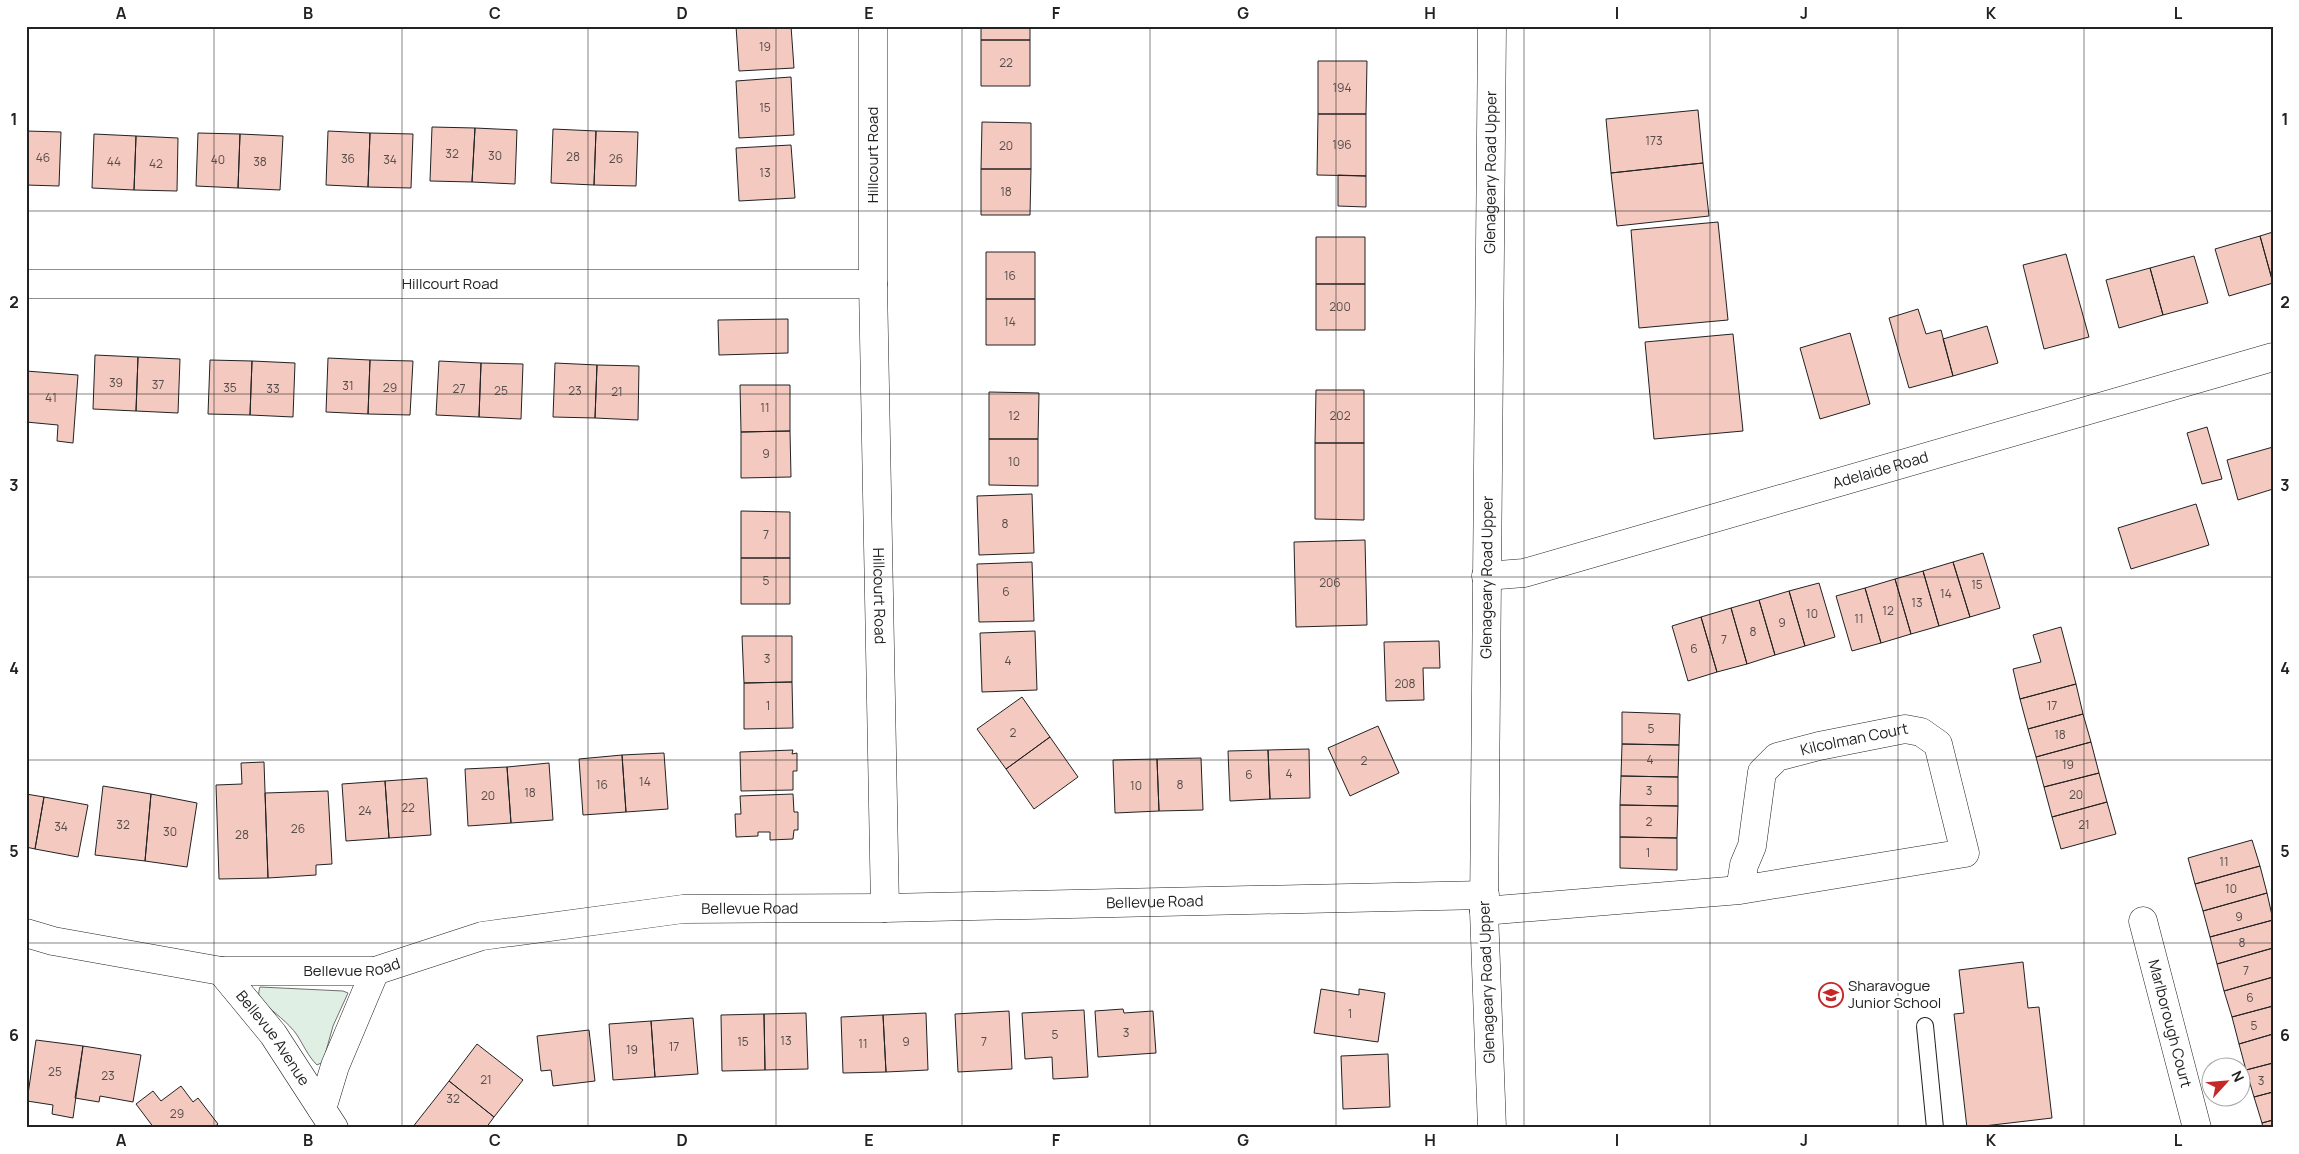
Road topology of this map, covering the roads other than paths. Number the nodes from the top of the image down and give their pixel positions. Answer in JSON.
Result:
{"nodes":[{"id":1,"x":874,"y":26,"type":"edge"},
{"id":2,"x":1492,"y":26,"type":"edge"},
{"id":3,"x":26,"y":284,"type":"edge"},
{"id":4,"x":873,"y":284,"type":"junction"},
{"id":5,"x":2273,"y":357,"type":"edge"},
{"id":6,"x":1486,"y":576,"type":"junction"},
{"id":7,"x":1740,"y":890,"type":"junction"},
{"id":8,"x":1484,"y":903,"type":"junction"},
{"id":9,"x":885,"y":908,"type":"junction"},
{"id":10,"x":2143,"y":921,"type":"dead end"},
{"id":11,"x":26,"y":933,"type":"edge"},
{"id":12,"x":221,"y":971,"type":"junction"},
{"id":13,"x":376,"y":971,"type":"junction"},
{"id":14,"x":1925,"y":1026,"type":"dead end"},
{"id":15,"x":328,"y":1118,"type":"edge"},
{"id":16,"x":1492,"y":1128,"type":"edge"},
{"id":17,"x":1936,"y":1128,"type":"edge"},
{"id":18,"x":2197,"y":1128,"type":"edge"}],
"edges":[{"from":1,"to":4,"type":"street","name":"Hillcourt Road"},
{"from":2,"to":6,"type":"street","name":"Glenageary Road Upper"},
{"from":3,"to":4,"type":"street","name":"Hillcourt Road"},
{"from":4,"to":9,"type":"street","name":"Hillcourt Road"},
{"from":5,"to":6,"type":"street","name":"Adelaide Road"},
{"from":6,"to":8,"type":"street","name":"Glenageary Road Upper"},
{"from":7,"to":7,"type":"street","name":"Kilcolman Court"},
{"from":7,"to":8,"type":"street","name":"Kilcolman Court"},
{"from":8,"to":9,"type":"street","name":"Bellevue Road"},
{"from":8,"to":16,"type":"street","name":"Glenageary Road Upper"},
{"from":9,"to":13,"type":"street","name":"Bellevue Road"},
{"from":10,"to":18,"type":"street","name":"Marlborough Court"},
{"from":11,"to":12,"type":"street","name":"Bellevue Road"},
{"from":12,"to":13,"type":"street","name":"Bellevue Road"},
{"from":12,"to":15,"type":"street","name":"Bellevue Avenue"},
{"from":13,"to":15,"type":"street","name":"Bellevue Avenue"},
{"from":14,"to":17,"type":"lane"}]}
